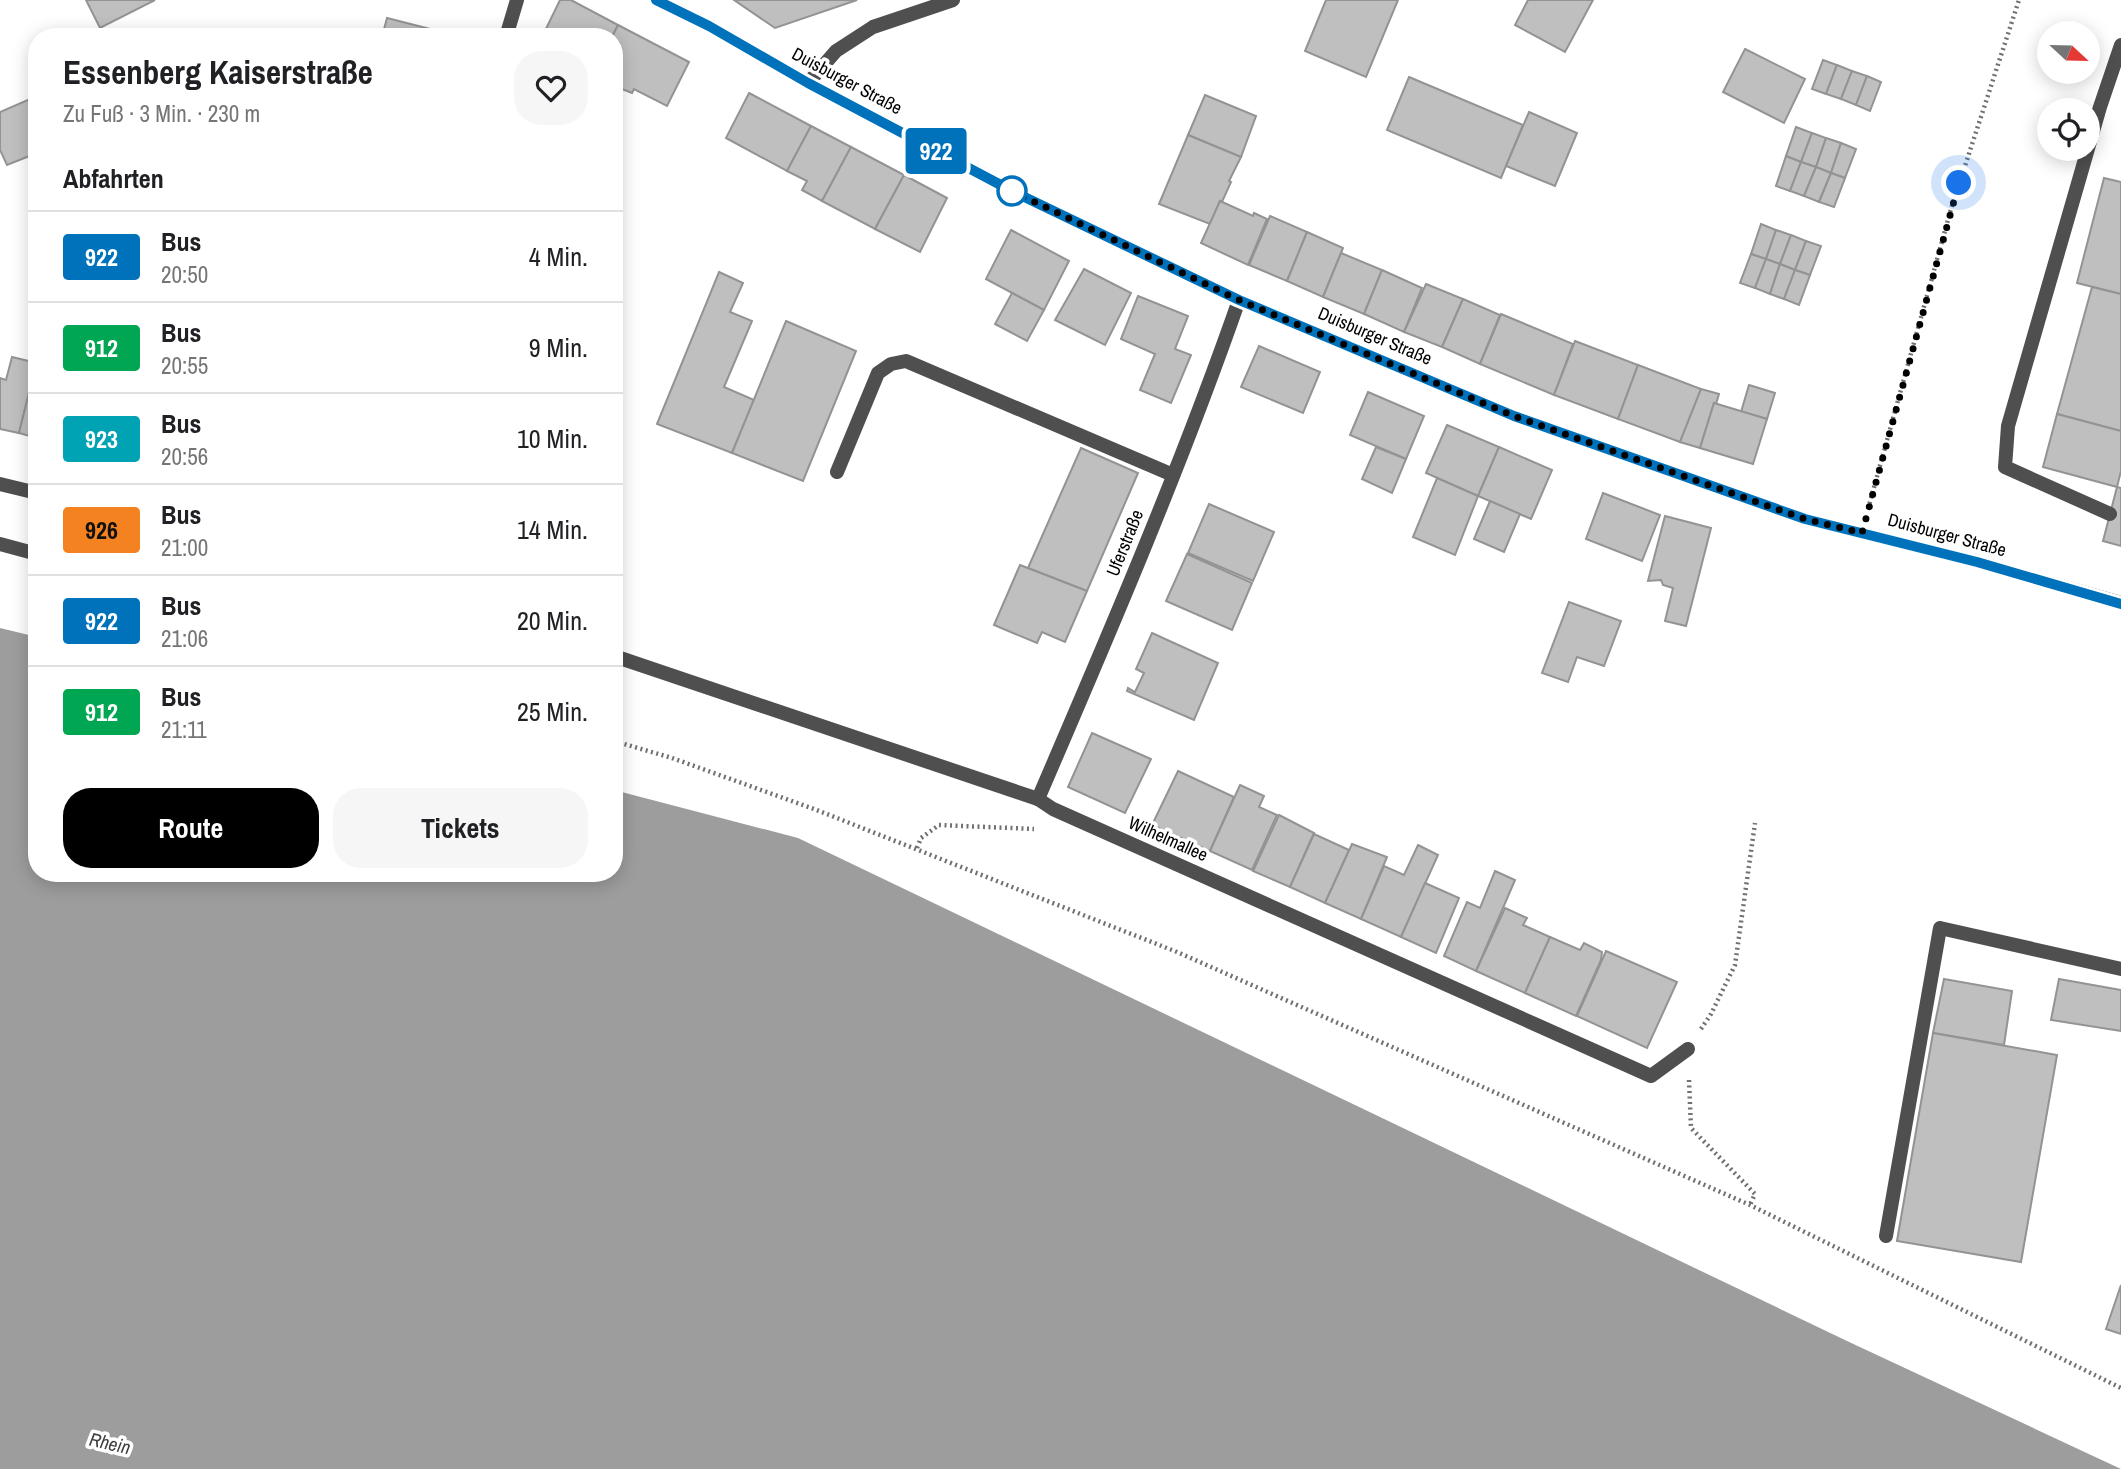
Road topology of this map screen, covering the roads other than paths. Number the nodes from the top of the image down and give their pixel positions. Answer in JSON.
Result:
{"nodes":[{"id":1,"x":517,"y":0,"type":"edge"},
{"id":2,"x":656,"y":0,"type":"edge"},
{"id":3,"x":953,"y":0,"type":"edge"},
{"id":4,"x":509,"y":28,"type":"edge"},
{"id":5,"x":2121,"y":45,"type":"edge"},
{"id":6,"x":808,"y":83,"type":"junction"},
{"id":7,"x":1239,"y":300,"type":"junction"},
{"id":8,"x":837,"y":472,"type":"dead end"},
{"id":9,"x":1173,"y":475,"type":"junction"},
{"id":10,"x":0,"y":484,"type":"edge"},
{"id":11,"x":28,"y":491,"type":"edge"},
{"id":12,"x":2110,"y":514,"type":"dead end"},
{"id":13,"x":0,"y":544,"type":"edge"},
{"id":14,"x":28,"y":552,"type":"edge"},
{"id":15,"x":2121,"y":604,"type":"edge"},
{"id":16,"x":623,"y":659,"type":"edge"},
{"id":17,"x":1038,"y":799,"type":"junction"},
{"id":18,"x":2121,"y":969,"type":"edge"},
{"id":19,"x":1688,"y":1049,"type":"road end"},
{"id":20,"x":1886,"y":1236,"type":"dead end"}],
"edges":[{"from":1,"to":4,"type":"street"},
{"from":2,"to":6,"type":"main road","name":"Duisburger Straße"},
{"from":3,"to":6,"type":"street"},
{"from":5,"to":12,"type":"street"},
{"from":6,"to":7,"type":"main road","name":"Duisburger Straße"},
{"from":7,"to":9,"type":"street","name":"Uferstraße"},
{"from":7,"to":15,"type":"main road","name":"Duisburger Straße"},
{"from":8,"to":9,"type":"street"},
{"from":9,"to":17,"type":"street","name":"Uferstraße"},
{"from":10,"to":11,"type":"street"},
{"from":13,"to":14,"type":"street"},
{"from":16,"to":17,"type":"street","name":"Wilhelmallee"},
{"from":17,"to":19,"type":"street","name":"Wilhelmallee"},
{"from":18,"to":20,"type":"street"}]}
